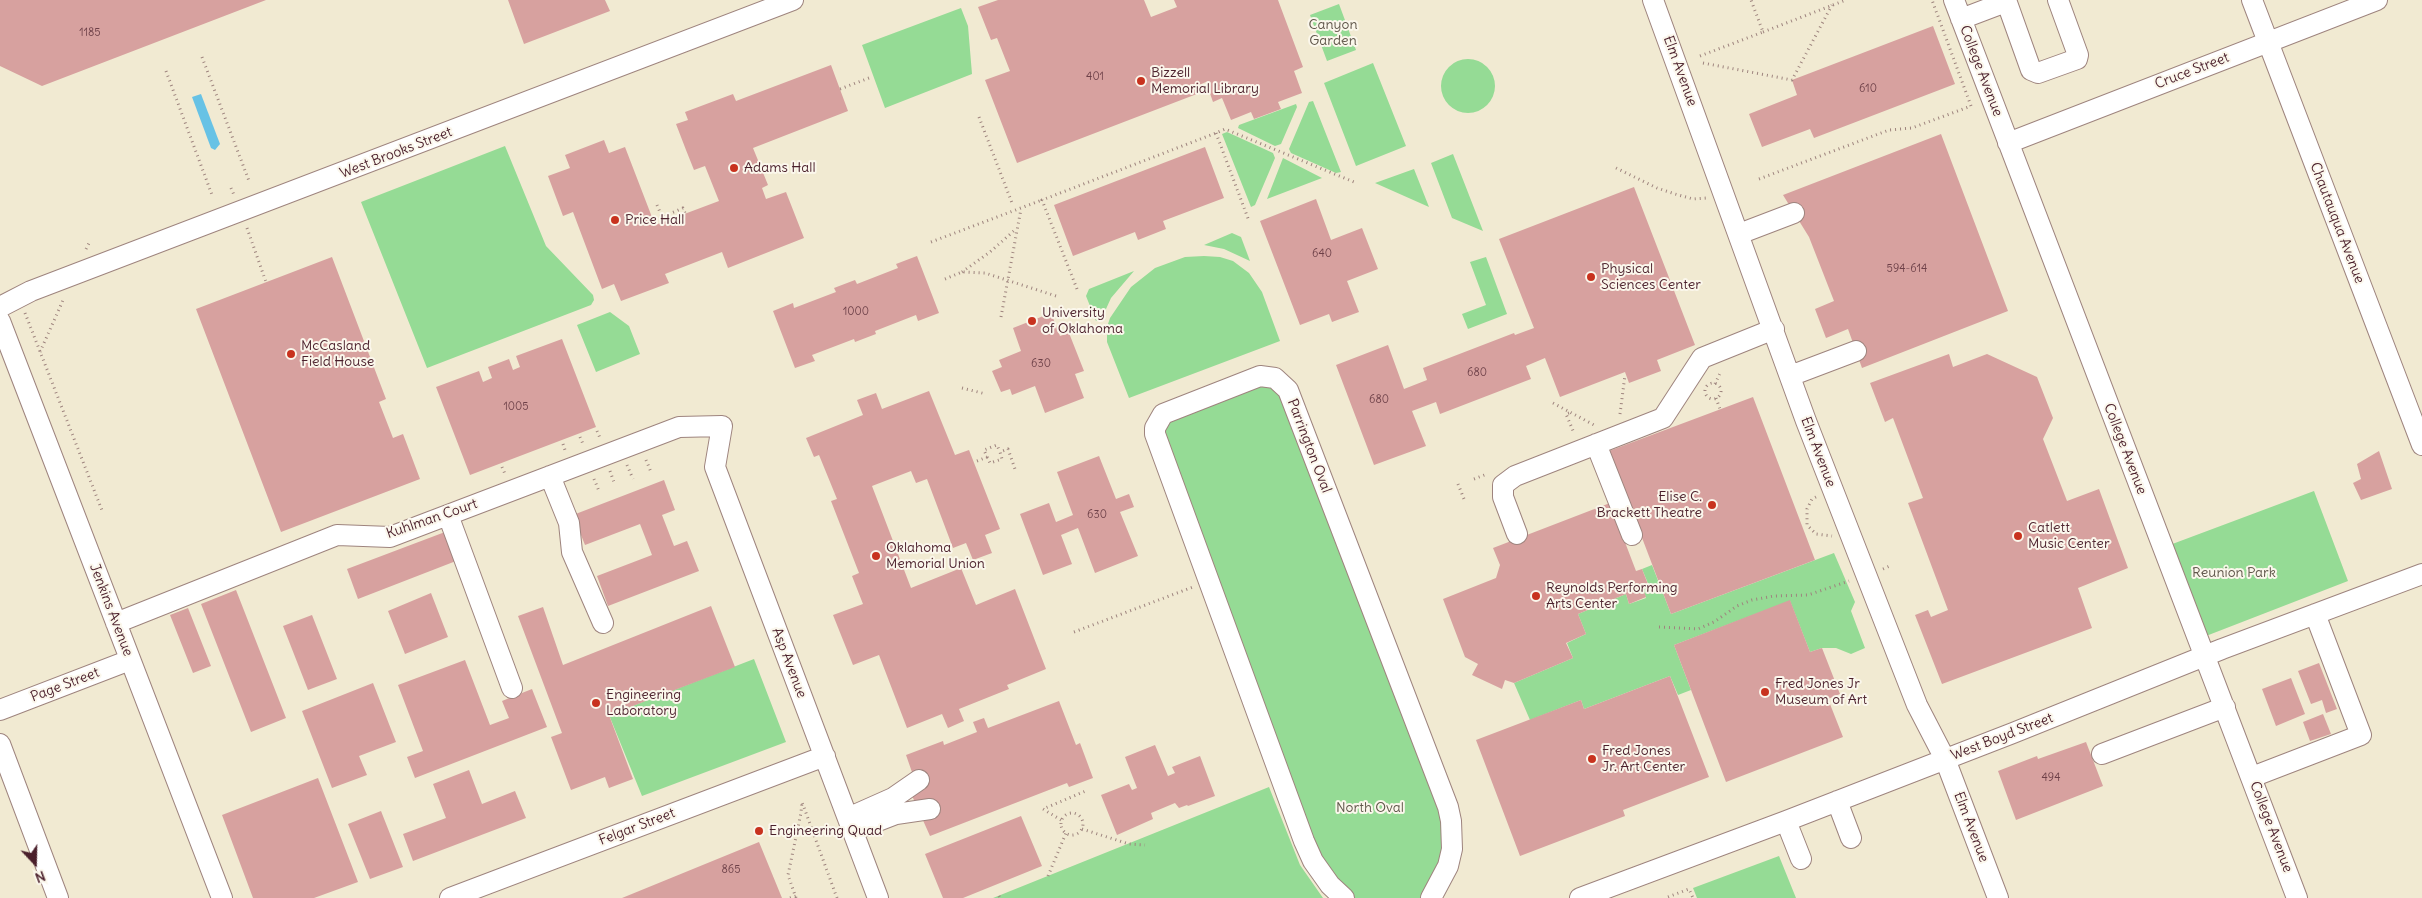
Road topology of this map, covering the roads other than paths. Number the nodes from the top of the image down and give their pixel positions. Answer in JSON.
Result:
{"nodes":[{"id":1,"x":793,"y":0,"type":"edge"},
{"id":2,"x":1653,"y":0,"type":"edge"},
{"id":3,"x":2002,"y":0,"type":"edge"},
{"id":4,"x":2006,"y":0,"type":"edge"},
{"id":5,"x":2058,"y":0,"type":"edge"},
{"id":6,"x":2252,"y":0,"type":"edge"},
{"id":7,"x":2377,"y":0,"type":"edge"},
{"id":8,"x":1961,"y":6,"type":"edge"},
{"id":9,"x":2267,"y":42,"type":"junction"},
{"id":10,"x":2008,"y":143,"type":"junction"},
{"id":11,"x":1794,"y":213,"type":"dead end"},
{"id":12,"x":1739,"y":234,"type":"junction"},
{"id":13,"x":0,"y":307,"type":"edge"},
{"id":14,"x":0,"y":321,"type":"edge"},
{"id":15,"x":1774,"y":329,"type":"junction"},
{"id":16,"x":1856,"y":351,"type":"dead end"},
{"id":17,"x":1790,"y":376,"type":"junction"},
{"id":18,"x":722,"y":426,"type":"joint"},
{"id":19,"x":1599,"y":437,"type":"junction"},
{"id":20,"x":2422,"y":445,"type":"edge"},
{"id":21,"x":550,"y":476,"type":"junction"},
{"id":22,"x":448,"y":515,"type":"junction"},
{"id":23,"x":1517,"y":534,"type":"dead end"},
{"id":24,"x":1632,"y":535,"type":"dead end"},
{"id":25,"x":2422,"y":574,"type":"edge"},
{"id":26,"x":2315,"y":614,"type":"junction"},
{"id":27,"x":116,"y":623,"type":"junction"},
{"id":28,"x":603,"y":623,"type":"dead end"},
{"id":29,"x":2205,"y":656,"type":"junction"},
{"id":30,"x":130,"y":660,"type":"junction"},
{"id":31,"x":512,"y":688,"type":"dead end"},
{"id":32,"x":2225,"y":707,"type":"junction"},
{"id":33,"x":0,"y":710,"type":"edge"},
{"id":34,"x":0,"y":744,"type":"edge"},
{"id":35,"x":2102,"y":754,"type":"dead end"},
{"id":36,"x":825,"y":756,"type":"junction"},
{"id":37,"x":1945,"y":759,"type":"junction"},
{"id":38,"x":2252,"y":777,"type":"junction"},
{"id":39,"x":919,"y":780,"type":"dead end"},
{"id":40,"x":1836,"y":801,"type":"junction"},
{"id":41,"x":930,"y":809,"type":"dead end"},
{"id":42,"x":878,"y":814,"type":"junction"},
{"id":43,"x":1786,"y":821,"type":"junction"},
{"id":44,"x":850,"y":824,"type":"junction"},
{"id":45,"x":1851,"y":838,"type":"dead end"},
{"id":46,"x":1801,"y":859,"type":"dead end"},
{"id":47,"x":58,"y":898,"type":"edge"},
{"id":48,"x":222,"y":898,"type":"edge"},
{"id":49,"x":450,"y":898,"type":"edge"},
{"id":50,"x":878,"y":898,"type":"edge"},
{"id":51,"x":1344,"y":898,"type":"edge"},
{"id":52,"x":1431,"y":898,"type":"edge"},
{"id":53,"x":1580,"y":898,"type":"edge"},
{"id":54,"x":1998,"y":898,"type":"edge"},
{"id":55,"x":2298,"y":898,"type":"edge"}],
"edges":[{"from":1,"to":13,"type":"street","name":"West Brooks Street"},
{"from":2,"to":12,"type":"street","name":"Elm Avenue"},
{"from":3,"to":8,"type":"street"},
{"from":4,"to":5,"type":"street"},
{"from":6,"to":9,"type":"street","name":"Chautauqua Avenue"},
{"from":7,"to":9,"type":"street","name":"Cruce Street"},
{"from":8,"to":10,"type":"street","name":"College Avenue"},
{"from":9,"to":10,"type":"street","name":"Cruce Street"},
{"from":9,"to":20,"type":"street","name":"Chautauqua Avenue"},
{"from":10,"to":29,"type":"street","name":"College Avenue"},
{"from":11,"to":12,"type":"street"},
{"from":12,"to":15,"type":"street","name":"Elm Avenue"},
{"from":14,"to":27,"type":"street","name":"Jenkins Avenue"},
{"from":15,"to":17,"type":"street","name":"Elm Avenue"},
{"from":15,"to":19,"type":"street"},
{"from":16,"to":17,"type":"street"},
{"from":17,"to":37,"type":"street","name":"Elm Avenue"},
{"from":18,"to":21,"type":"street","name":"Kuhlman Court"},
{"from":18,"to":36,"type":"street","name":"Asp Avenue"},
{"from":19,"to":23,"type":"street"},
{"from":19,"to":24,"type":"street"},
{"from":21,"to":22,"type":"street","name":"Kuhlman Court"},
{"from":21,"to":28,"type":"street"},
{"from":22,"to":27,"type":"street","name":"Kuhlman Court"},
{"from":22,"to":31,"type":"street"},
{"from":25,"to":26,"type":"street","name":"West Boyd Street"},
{"from":26,"to":29,"type":"street","name":"West Boyd Street"},
{"from":26,"to":38,"type":"street"},
{"from":27,"to":30,"type":"street","name":"Jenkins Avenue"},
{"from":29,"to":32,"type":"street","name":"College Avenue"},
{"from":29,"to":37,"type":"street","name":"West Boyd Street"},
{"from":30,"to":33,"type":"street","name":"Page Street"},
{"from":30,"to":48,"type":"street","name":"Jenkins Avenue"},
{"from":32,"to":35,"type":"street"},
{"from":32,"to":38,"type":"street","name":"College Avenue"},
{"from":34,"to":47,"type":"street"},
{"from":36,"to":44,"type":"street","name":"Asp Avenue"},
{"from":36,"to":49,"type":"street","name":"Felgar Street"},
{"from":37,"to":40,"type":"street","name":"West Boyd Street"},
{"from":37,"to":54,"type":"street","name":"Elm Avenue"},
{"from":38,"to":55,"type":"street","name":"College Avenue"},
{"from":39,"to":42,"type":"street"},
{"from":40,"to":43,"type":"street","name":"West Boyd Street"},
{"from":40,"to":45,"type":"street"},
{"from":41,"to":42,"type":"street"},
{"from":42,"to":44,"type":"street"},
{"from":43,"to":46,"type":"street"},
{"from":43,"to":53,"type":"street","name":"West Boyd Street"},
{"from":44,"to":50,"type":"street","name":"Asp Avenue"},
{"from":51,"to":52,"type":"street","name":"Parrington Oval"}]}
